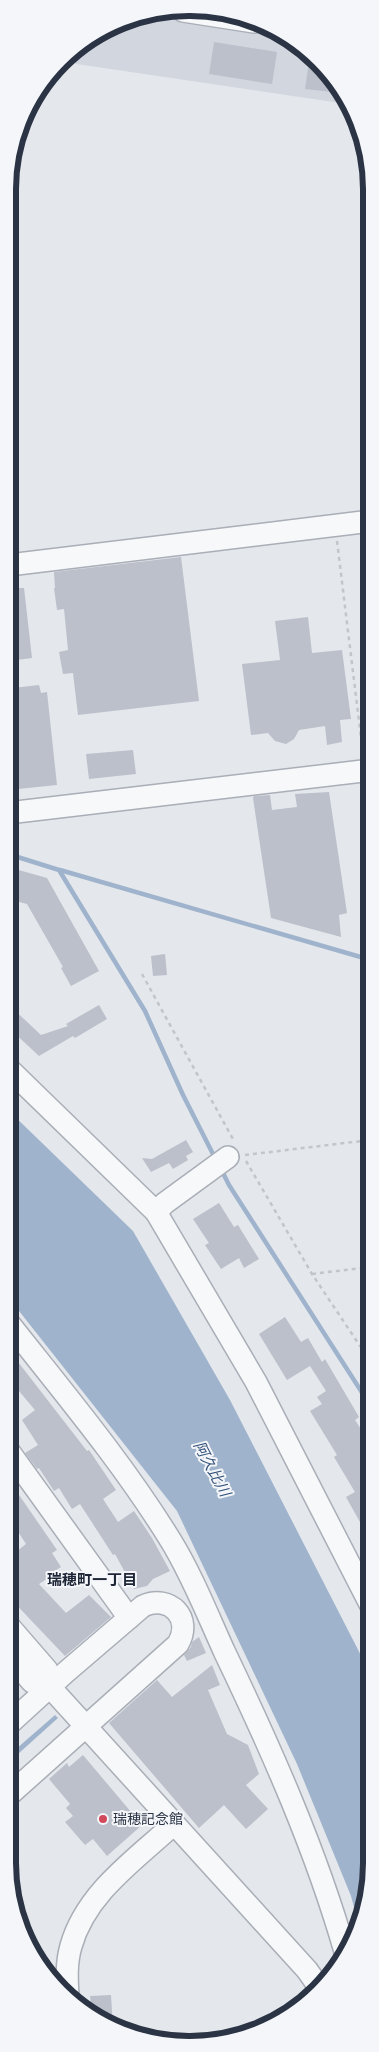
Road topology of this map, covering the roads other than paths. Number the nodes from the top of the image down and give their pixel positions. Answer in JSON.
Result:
{"nodes":[{"id":1,"x":362,"y":522,"type":"edge"},
{"id":2,"x":16,"y":564,"type":"edge"},
{"id":3,"x":362,"y":772,"type":"edge"},
{"id":4,"x":16,"y":812,"type":"edge"},
{"id":5,"x":16,"y":1076,"type":"edge"},
{"id":6,"x":228,"y":1157,"type":"road end"},
{"id":7,"x":156,"y":1212,"type":"junction"},
{"id":8,"x":16,"y":1332,"type":"edge"},
{"id":9,"x":16,"y":1461,"type":"edge"},
{"id":10,"x":363,"y":1590,"type":"edge"},
{"id":11,"x":129,"y":1618,"type":"junction"},
{"id":12,"x":16,"y":1635,"type":"edge"},
{"id":13,"x":16,"y":1663,"type":"edge"},
{"id":14,"x":50,"y":1687,"type":"junction"},
{"id":15,"x":16,"y":1718,"type":"edge"},
{"id":16,"x":86,"y":1726,"type":"junction"},
{"id":17,"x":16,"y":1789,"type":"edge"},
{"id":18,"x":174,"y":1824,"type":"junction"},
{"id":19,"x":343,"y":1944,"type":"edge"},
{"id":20,"x":315,"y":1982,"type":"edge"},
{"id":21,"x":68,"y":1986,"type":"edge"}],
"edges":[{"from":1,"to":2,"type":"street"},
{"from":3,"to":4,"type":"street"},
{"from":5,"to":7,"type":"street"},
{"from":6,"to":7,"type":"street"},
{"from":7,"to":10,"type":"street"},
{"from":8,"to":19,"type":"street"},
{"from":9,"to":11,"type":"street"},
{"from":11,"to":14,"type":"street"},
{"from":11,"to":16,"type":"street"},
{"from":12,"to":14,"type":"street"},
{"from":13,"to":14,"type":"street"},
{"from":14,"to":15,"type":"street"},
{"from":14,"to":16,"type":"street"},
{"from":16,"to":17,"type":"street"},
{"from":16,"to":18,"type":"street"},
{"from":18,"to":20,"type":"street"},
{"from":18,"to":21,"type":"street"}]}
